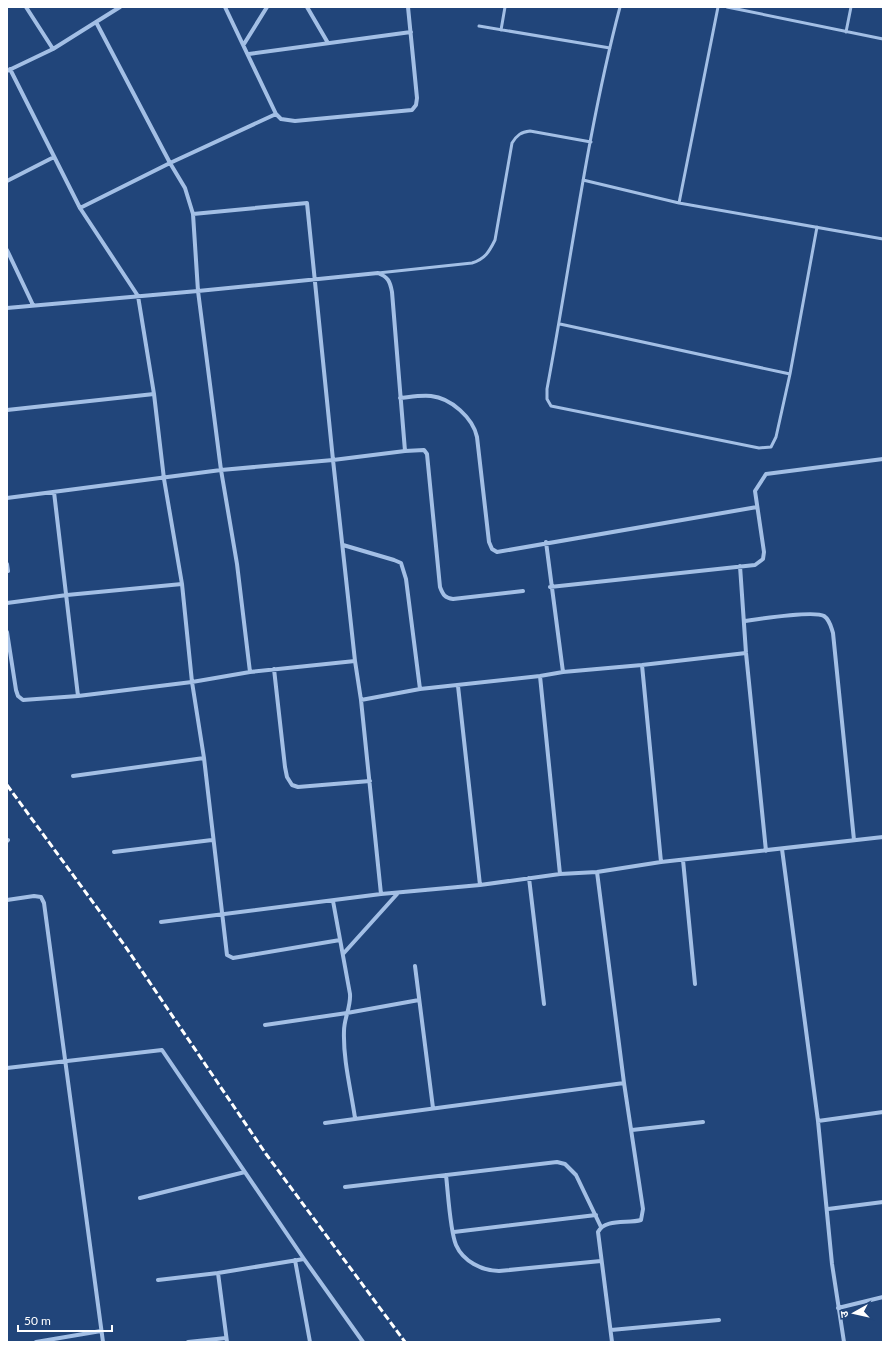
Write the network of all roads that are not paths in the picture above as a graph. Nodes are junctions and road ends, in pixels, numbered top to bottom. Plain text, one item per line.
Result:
1 (26, 7) edge
2 (120, 7) edge
3 (225, 7) edge
4 (267, 7) edge
5 (307, 7) edge
6 (408, 7) edge
7 (505, 7) edge
8 (620, 7) edge
9 (718, 7) edge
10 (727, 7) edge
11 (851, 7) edge
12 (96, 22) junction
13 (479, 26) dead end
14 (501, 30) junction
15 (411, 32) junction
16 (846, 32) junction
17 (883, 39) edge
18 (328, 43) junction
19 (244, 44) junction
20 (53, 48) junction
21 (610, 48) junction
22 (249, 54) junction
23 (8, 70) edge
24 (276, 114) junction
25 (591, 142) junction
26 (54, 157) junction
27 (170, 163) junction
28 (583, 180) junction
29 (7, 181) edge
30 (679, 203) junction
31 (80, 208) junction
32 (193, 214) junction
33 (817, 227) junction
34 (883, 239) edge
35 (7, 250) edge
36 (378, 273) junction
37 (315, 278) junction
38 (198, 292) junction
39 (138, 296) junction
40 (33, 305) junction
41 (7, 308) edge
42 (560, 324) junction
43 (790, 374) junction
44 (154, 394) junction
45 (400, 398) junction
46 (7, 410) edge
47 (404, 452) junction
48 (883, 459) edge
49 (333, 460) junction
50 (221, 470) junction
51 (164, 479) junction
52 (54, 492) junction
53 (7, 498) edge
54 (757, 507) junction
55 (546, 542) junction
56 (342, 545) junction
57 (7, 564) edge
58 (740, 566) junction
59 (8, 571) edge
60 (182, 584) junction
61 (550, 587) junction
62 (522, 591) dead end
63 (67, 595) junction
64 (7, 603) edge
65 (745, 621) junction
66 (7, 632) edge
67 (746, 653) junction
68 (355, 661) junction
69 (642, 665) junction
70 (274, 669) junction
71 (250, 672) junction
72 (563, 672) junction
73 (540, 676) junction
74 (192, 682) junction
75 (458, 686) junction
76 (420, 689) junction
77 (78, 696) junction
78 (361, 700) junction
79 (204, 758) junction
80 (73, 776) dead end
81 (370, 781) junction
82 (883, 837) edge
83 (212, 840) junction
84 (854, 840) junction
85 (782, 849) junction
86 (766, 851) junction
87 (114, 852) dead end
88 (683, 860) junction
89 (661, 862) junction
90 (596, 872) junction
91 (560, 874) junction
92 (529, 878) junction
93 (480, 885) junction
94 (399, 892) junction
95 (381, 894) junction
96 (7, 900) edge
97 (332, 901) junction
98 (221, 914) junction
99 (161, 922) dead end
100 (340, 940) junction
101 (342, 954) junction
102 (415, 966) dead end
103 (695, 984) dead end
104 (419, 1000) junction
105 (544, 1004) dead end
106 (347, 1013) junction
107 (265, 1025) dead end
108 (65, 1060) junction
109 (7, 1068) edge
110 (624, 1083) junction
111 (433, 1108) junction
112 (883, 1112) edge
113 (355, 1118) junction
114 (818, 1121) junction
115 (703, 1122) dead end
116 (325, 1123) dead end
117 (632, 1130) junction
118 (245, 1172) junction
119 (446, 1175) junction
120 (345, 1187) dead end
121 (140, 1198) dead end
122 (883, 1202) edge
123 (828, 1209) junction
124 (596, 1215) junction
125 (601, 1227) junction
126 (454, 1232) junction
127 (304, 1259) junction
128 (296, 1260) junction
129 (601, 1261) junction
130 (218, 1273) junction
131 (158, 1280) dead end
132 (883, 1297) edge
133 (838, 1308) junction
134 (719, 1320) dead end
135 (611, 1330) junction
136 (101, 1331) junction
137 (226, 1340) edge
138 (36, 1342) edge
139 (103, 1342) edge
140 (188, 1342) edge
141 (310, 1342) edge
142 (364, 1342) edge
143 (612, 1342) edge
144 (844, 1342) edge

1 - 20 street
2 - 12 street
3 - 19 street
4 - 19 street
5 - 18 street
6 - 15 street
7 - 14 lane
8 - 21 lane
9 - 30 lane
10 - 16 lane
11 - 16 lane
12 - 20 street
12 - 27 street
13 - 14 lane
14 - 21 lane
15 - 18 street
15 - 24 street
16 - 17 lane
18 - 22 street
19 - 22 street
20 - 23 street
21 - 25 lane
22 - 24 street
23 - 26 street
24 - 27 street
25 - 28 lane
25 - 36 lane
26 - 29 street
26 - 31 street
27 - 31 street
27 - 32 street
28 - 30 lane
28 - 42 lane
30 - 33 lane
31 - 39 street
32 - 37 street
32 - 38 street
33 - 34 lane
33 - 43 lane
35 - 40 street
36 - 37 street
36 - 45 street
37 - 38 street
37 - 49 street
38 - 39 street
38 - 50 street
39 - 40 street
39 - 44 street
40 - 41 street
42 - 43 lane
42 - 43 lane
44 - 46 street
44 - 51 street
45 - 47 street
45 - 55 street
47 - 49 street
47 - 62 street
48 - 54 street
49 - 50 street
49 - 56 street
50 - 51 street
50 - 71 street
51 - 52 street
51 - 60 street
52 - 53 street
52 - 63 street
54 - 55 street
54 - 58 street
55 - 61 street
56 - 68 street
56 - 76 street
57 - 59 street
58 - 61 street
58 - 65 street
60 - 63 street
60 - 74 street
61 - 72 street
63 - 64 street
63 - 77 street
65 - 67 street
65 - 84 street
66 - 77 street
67 - 69 street
67 - 86 street
68 - 70 street
68 - 78 street
69 - 72 street
69 - 89 street
70 - 71 street
70 - 81 street
71 - 74 street
72 - 73 street
73 - 75 street
73 - 91 street
74 - 77 street
74 - 79 street
75 - 76 street
75 - 93 street
76 - 78 street
78 - 81 street
79 - 80 street
79 - 83 street
81 - 95 street
82 - 84 street
83 - 87 street
83 - 98 street
84 - 85 street
85 - 86 street
85 - 114 street
86 - 88 street
88 - 89 street
88 - 103 street
89 - 90 street
90 - 91 street
90 - 110 street
91 - 92 street
92 - 93 street
92 - 105 street
93 - 94 street
94 - 95 street
94 - 101 street
95 - 97 street
96 - 108 street
97 - 98 street
97 - 100 street
98 - 99 street
98 - 100 street
100 - 101 street
101 - 106 street
102 - 104 street
104 - 106 street
104 - 111 street
106 - 107 street
106 - 113 street
108 - 109 street
108 - 118 street
108 - 136 street
110 - 111 street
110 - 117 street
111 - 113 street
112 - 114 street
113 - 116 street
114 - 123 street
115 - 117 street
117 - 125 street
118 - 121 street
118 - 127 street
119 - 120 street
119 - 124 street
119 - 126 street
122 - 123 street
123 - 133 street
124 - 125 street
124 - 126 street
125 - 129 street
126 - 129 street
127 - 128 street
127 - 142 street
128 - 130 street
128 - 141 street
129 - 135 street
130 - 131 street
130 - 137 street
132 - 133 street
133 - 144 street
134 - 135 street
135 - 143 street
136 - 138 street
136 - 139 street
137 - 140 street

